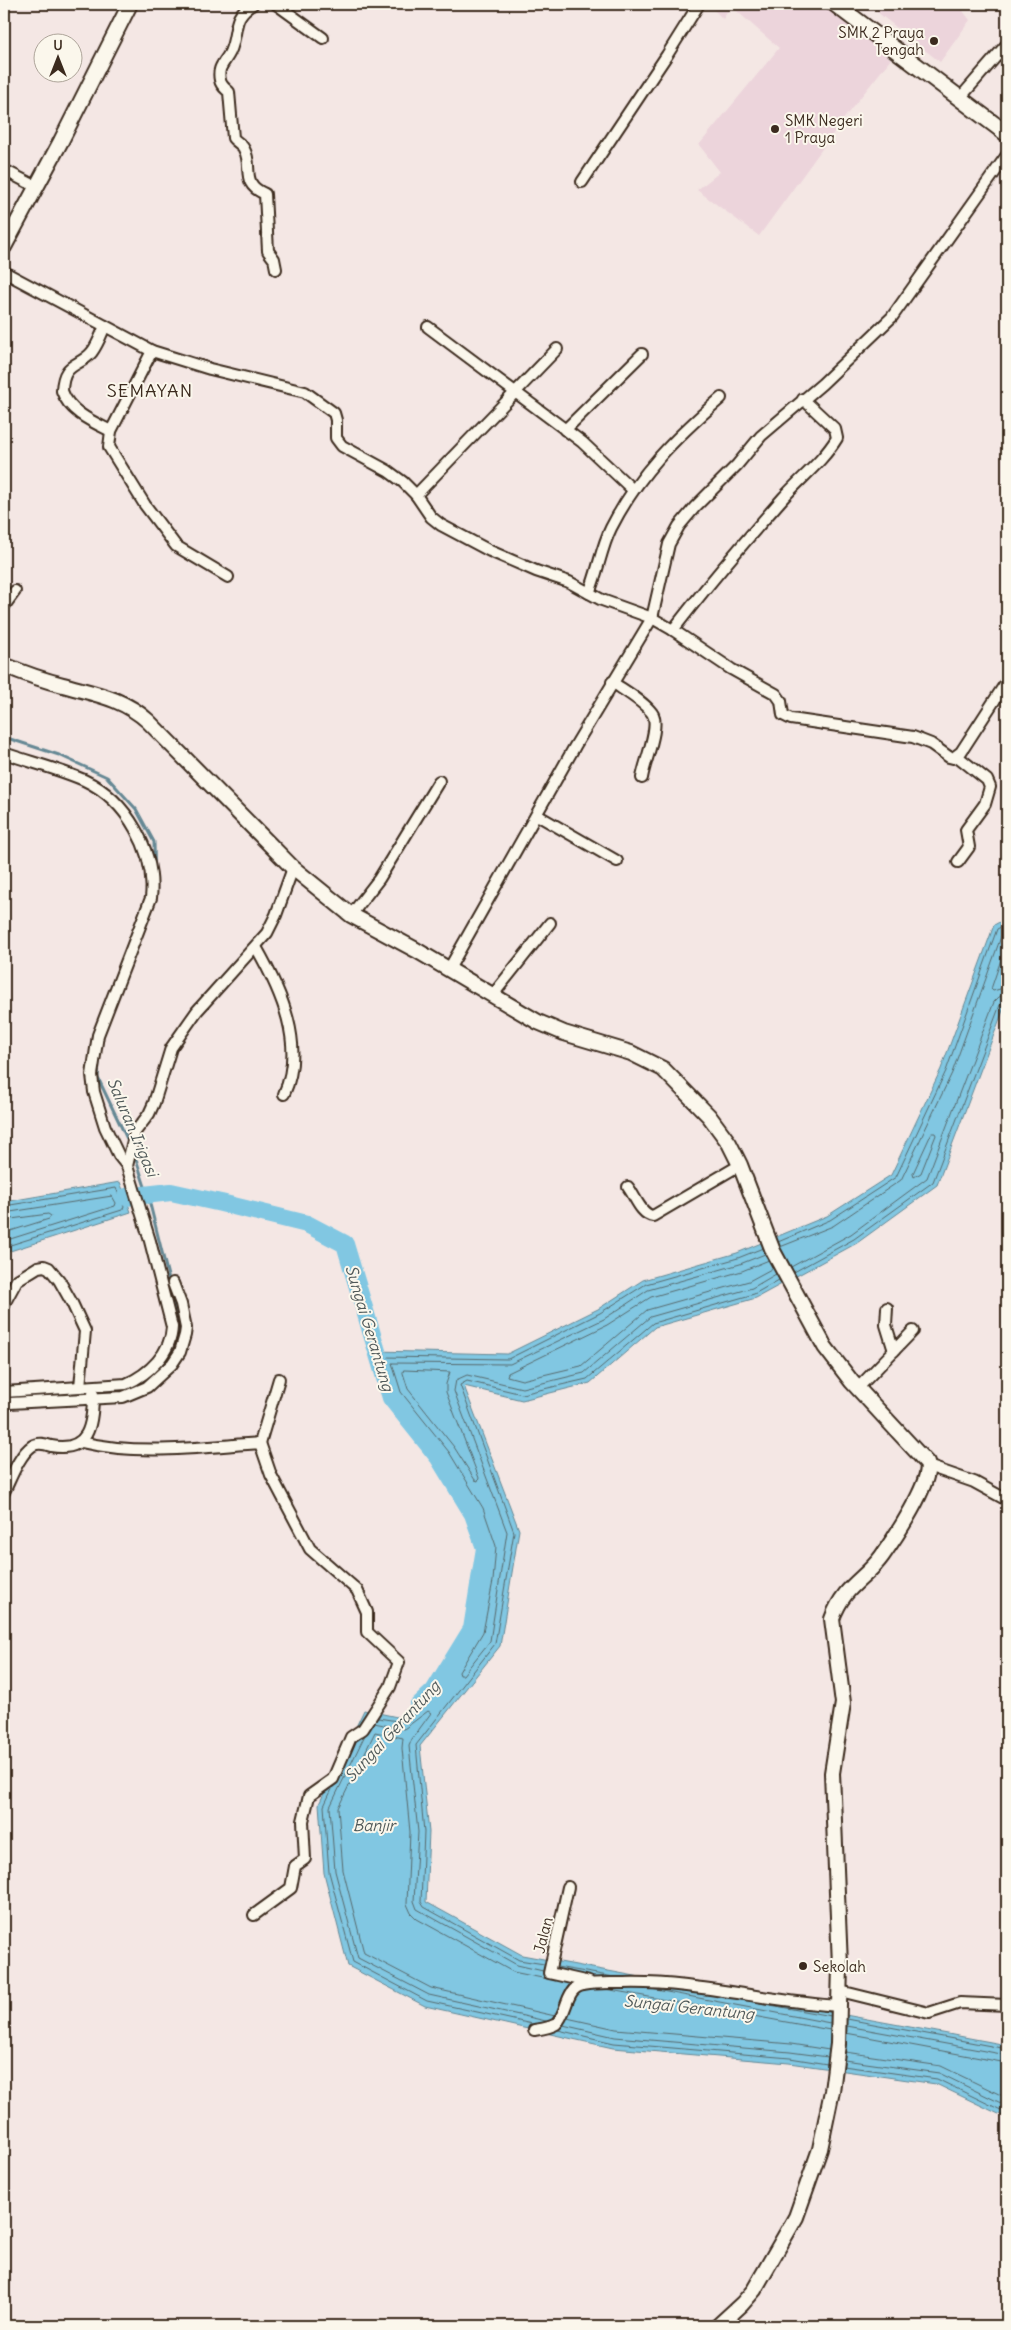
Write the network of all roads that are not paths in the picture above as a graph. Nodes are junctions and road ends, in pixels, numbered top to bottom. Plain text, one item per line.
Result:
1 (130, 4) edge
2 (253, 4) edge
3 (276, 4) edge
4 (700, 4) edge
5 (835, 4) edge
6 (324, 38) dead end
7 (1007, 44) edge
8 (960, 98) junction
9 (1007, 134) edge
10 (1007, 155) edge
11 (4, 170) edge
12 (582, 182) dead end
13 (35, 186) junction
14 (4, 247) edge
15 (276, 269) dead end
16 (4, 272) edge
17 (104, 326) junction
18 (428, 327) dead end
19 (557, 350) dead end
20 (152, 352) junction
21 (642, 354) dead end
22 (516, 394) junction
23 (721, 398) dead end
24 (802, 400) junction
25 (565, 430) junction
26 (111, 431) junction
27 (633, 490) junction
28 (416, 495) junction
29 (228, 577) dead end
30 (15, 591) dead end
31 (589, 593) junction
32 (4, 606) edge
33 (652, 618) junction
34 (673, 630) junction
35 (4, 665) edge
36 (1007, 680) edge
37 (612, 682) junction
38 (4, 753) edge
39 (957, 756) junction
40 (642, 778) dead end
41 (439, 781) dead end
42 (537, 815) junction
43 (617, 861) dead end
44 (958, 862) dead end
45 (293, 868) junction
46 (352, 915) junction
47 (550, 923) dead end
48 (256, 947) junction
49 (449, 969) junction
50 (492, 996) junction
51 (284, 1094) dead end
52 (740, 1165) junction
53 (128, 1168) junction
54 (628, 1187) dead end
55 (173, 1282) dead end
56 (4, 1304) edge
57 (174, 1305) junction
58 (887, 1308) dead end
59 (913, 1331) dead end
60 (894, 1350) junction
61 (279, 1379) dead end
62 (80, 1387) junction
63 (858, 1388) junction
64 (4, 1392) edge
65 (93, 1393) junction
66 (10, 1403) dead end
67 (81, 1442) junction
68 (260, 1443) junction
69 (928, 1466) junction
70 (4, 1492) edge
71 (1007, 1500) edge
72 (568, 1887) dead end
73 (254, 1916) dead end
74 (595, 1983) junction
75 (840, 1991) junction
76 (1007, 2005) edge
77 (840, 2007) junction
78 (534, 2030) dead end
79 (718, 2326) edge

1 - 13 street
2 - 15 street
3 - 6 street
4 - 12 street
5 - 8 main road
7 - 8 street
8 - 9 main road
10 - 24 street
11 - 13 street
13 - 14 street
16 - 17 street
17 - 20 street
17 - 26 street
18 - 22 street
19 - 22 street
20 - 26 street
20 - 28 street
21 - 25 street
22 - 25 street
22 - 28 street
23 - 27 street
24 - 33 street
24 - 34 street
25 - 27 street
26 - 29 street
27 - 31 street
28 - 31 street
30 - 32 street
31 - 33 street
33 - 34 street
33 - 37 street
34 - 39 street
35 - 45 street
36 - 39 street
37 - 40 street
37 - 42 street
38 - 53 street
39 - 44 street
41 - 46 street
42 - 43 street
42 - 49 street
45 - 46 street
45 - 48 street
46 - 49 street
47 - 50 street
48 - 51 street
48 - 53 street
49 - 50 street
50 - 52 street
52 - 54 street
52 - 63 street
53 - 57 street
55 - 57 street
56 - 62 street
57 - 65 street
58 - 60 street
59 - 60 street
60 - 63 street
61 - 68 street
62 - 64 street
62 - 65 street
63 - 69 street
65 - 66 street
65 - 67 street
67 - 68 street
67 - 70 street
68 - 73 street
69 - 71 street
69 - 75 street
72 - 74 street, Jalan
74 - 77 street
74 - 78 street
75 - 76 street
75 - 77 street
77 - 79 street

